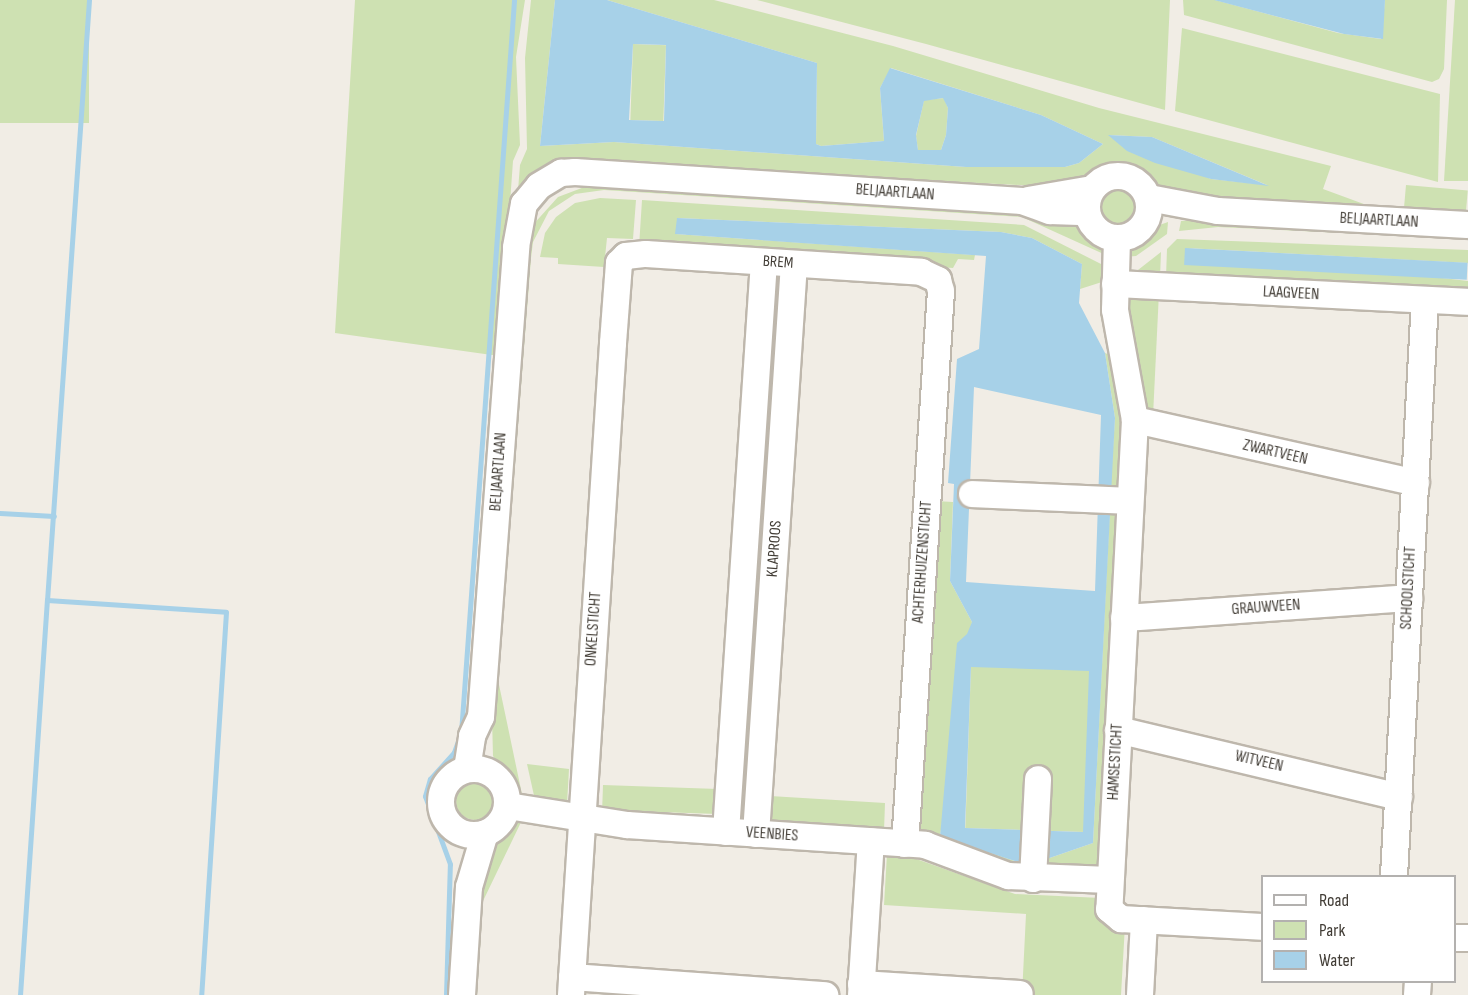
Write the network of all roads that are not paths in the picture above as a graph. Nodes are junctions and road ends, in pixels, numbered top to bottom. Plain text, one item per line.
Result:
1 (1089, 200) junction
2 (1148, 208) junction
3 (1468, 225) edge
4 (1117, 239) junction
5 (764, 262) junction
6 (619, 263) joint
7 (794, 264) junction
8 (938, 280) joint
9 (1115, 284) junction
10 (1425, 300) junction
11 (1468, 303) edge
12 (1136, 420) junction
13 (1416, 483) junction
14 (972, 494) dead end
15 (1124, 501) junction
16 (1409, 598) junction
17 (1124, 618) junction
18 (1118, 730) junction
19 (479, 771) junction
20 (1038, 779) dead end
21 (1399, 797) junction
22 (508, 806) junction
23 (582, 819) junction
24 (458, 831) junction
25 (726, 832) junction
26 (485, 833) junction
27 (756, 834) junction
28 (871, 841) junction
29 (904, 844) junction
30 (1033, 872) junction
31 (1394, 875) edge
32 (1110, 880) junction
33 (469, 887) junction
34 (1144, 921) junction
35 (1261, 927) edge
36 (571, 986) edge
37 (861, 989) edge
38 (1020, 994) edge
39 (462, 995) edge
40 (825, 995) edge
41 (1140, 995) edge

1 - 2 street
1 - 4 street
1 - 19 street, BELJAARTLAAN
2 - 3 street, BELJAARTLAAN
2 - 4 street
4 - 9 street, HAMSESTICHT
5 - 6 street, BREM
5 - 7 street, BREM
5 - 25 street, KLAPROOS
6 - 23 street, ONKELSTICHT
7 - 8 street, BREM
7 - 27 street, KLAPROOS
8 - 29 street, ACHTERHUIZENSTICHT
9 - 10 street, LAAGVEEN
9 - 12 street, HAMSESTICHT
10 - 11 street, LAAGVEEN
10 - 13 street, SCHOOLSTICHT
12 - 13 street, ZWARTVEEN
12 - 15 street, HAMSESTICHT
13 - 16 street, SCHOOLSTICHT
14 - 15 street
15 - 17 street, HAMSESTICHT
16 - 17 street, GRAUWVEEN
16 - 21 street, SCHOOLSTICHT
17 - 18 street, HAMSESTICHT
18 - 21 street, WITVEEN
18 - 32 street, HAMSESTICHT
19 - 22 street
19 - 24 street
20 - 30 street
21 - 31 street, SCHOOLSTICHT
22 - 23 street, VEENBIES
22 - 26 street
23 - 25 street, VEENBIES
23 - 36 street, ONKELSTICHT
24 - 26 street
24 - 33 street
25 - 27 street, VEENBIES
26 - 33 street
27 - 28 street, VEENBIES
28 - 29 street, VEENBIES
28 - 37 street
29 - 30 street, VEENBIES
30 - 32 street, VEENBIES
32 - 34 street, HAMSESTICHT
33 - 39 street
34 - 35 street
34 - 41 street
36 - 40 street
37 - 38 street

